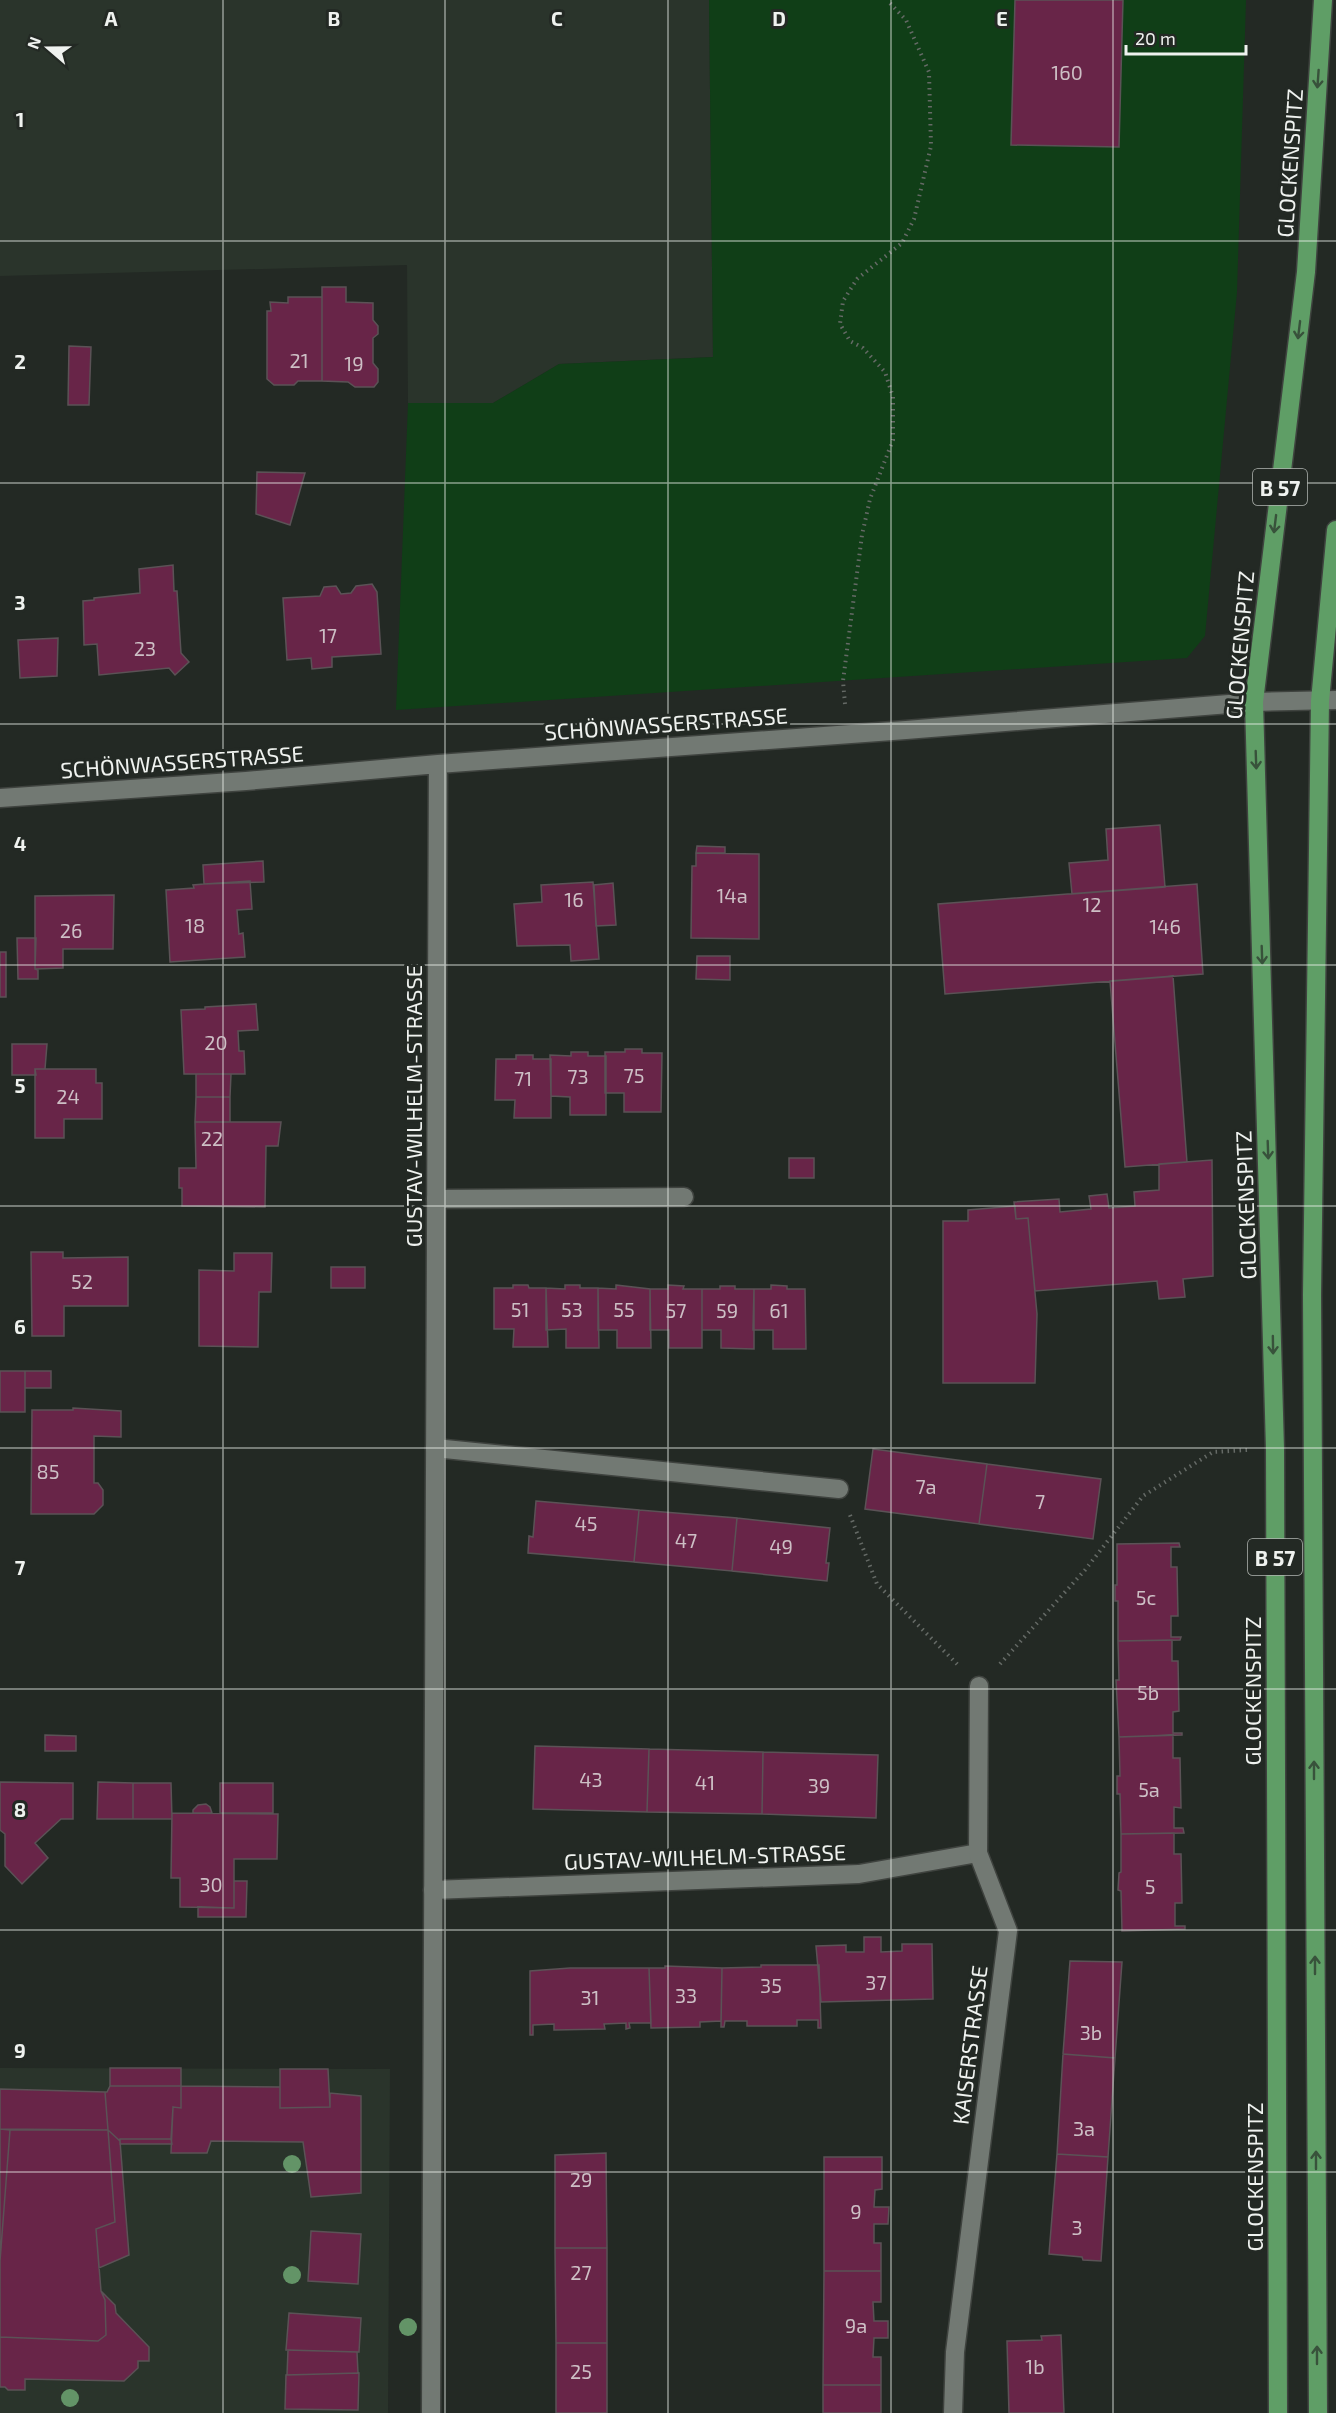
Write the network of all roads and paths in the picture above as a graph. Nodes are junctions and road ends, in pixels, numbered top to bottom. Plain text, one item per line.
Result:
1 (887, 0) edge
2 (1323, 0) edge
3 (1336, 530) edge
4 (1328, 700) edge
5 (1254, 702) junction
6 (848, 734) junction
7 (438, 764) junction
8 (0, 798) edge
9 (684, 1197) dead end
10 (436, 1199) junction
11 (435, 1448) junction
12 (1275, 1449) junction
13 (839, 1489) joint
14 (980, 1686) junction
15 (978, 1853) junction
16 (433, 1890) junction
17 (431, 2413) edge
18 (953, 2413) edge
19 (1278, 2413) edge
20 (1318, 2413) edge

1 - 6 path
2 -> 5 main road, GLOCKENSPITZ / B 57
3 - 4 main road, B 57
4 - 5 street, SCHÖNWASSERSTRASSE
20 -> 4 main road, B 57
5 - 6 street, SCHÖNWASSERSTRASSE
5 -> 12 main road, GLOCKENSPITZ / B 57
6 - 7 street, SCHÖNWASSERSTRASSE
7 - 8 street, SCHÖNWASSERSTRASSE
7 - 10 street, GUSTAV-WILHELM-STRASSE
9 - 10 street
10 - 11 street, GUSTAV-WILHELM-STRASSE
11 - 13 street
11 - 16 street, GUSTAV-WILHELM-STRASSE
12 - 14 path
12 - 19 main road, GLOCKENSPITZ / B 57
13 - 14 path
14 - 15 street, KAISERSTRASSE
15 - 16 street, GUSTAV-WILHELM-STRASSE
15 - 18 street, KAISERSTRASSE
16 - 17 street, GUSTAV-WILHELM-STRASSE

